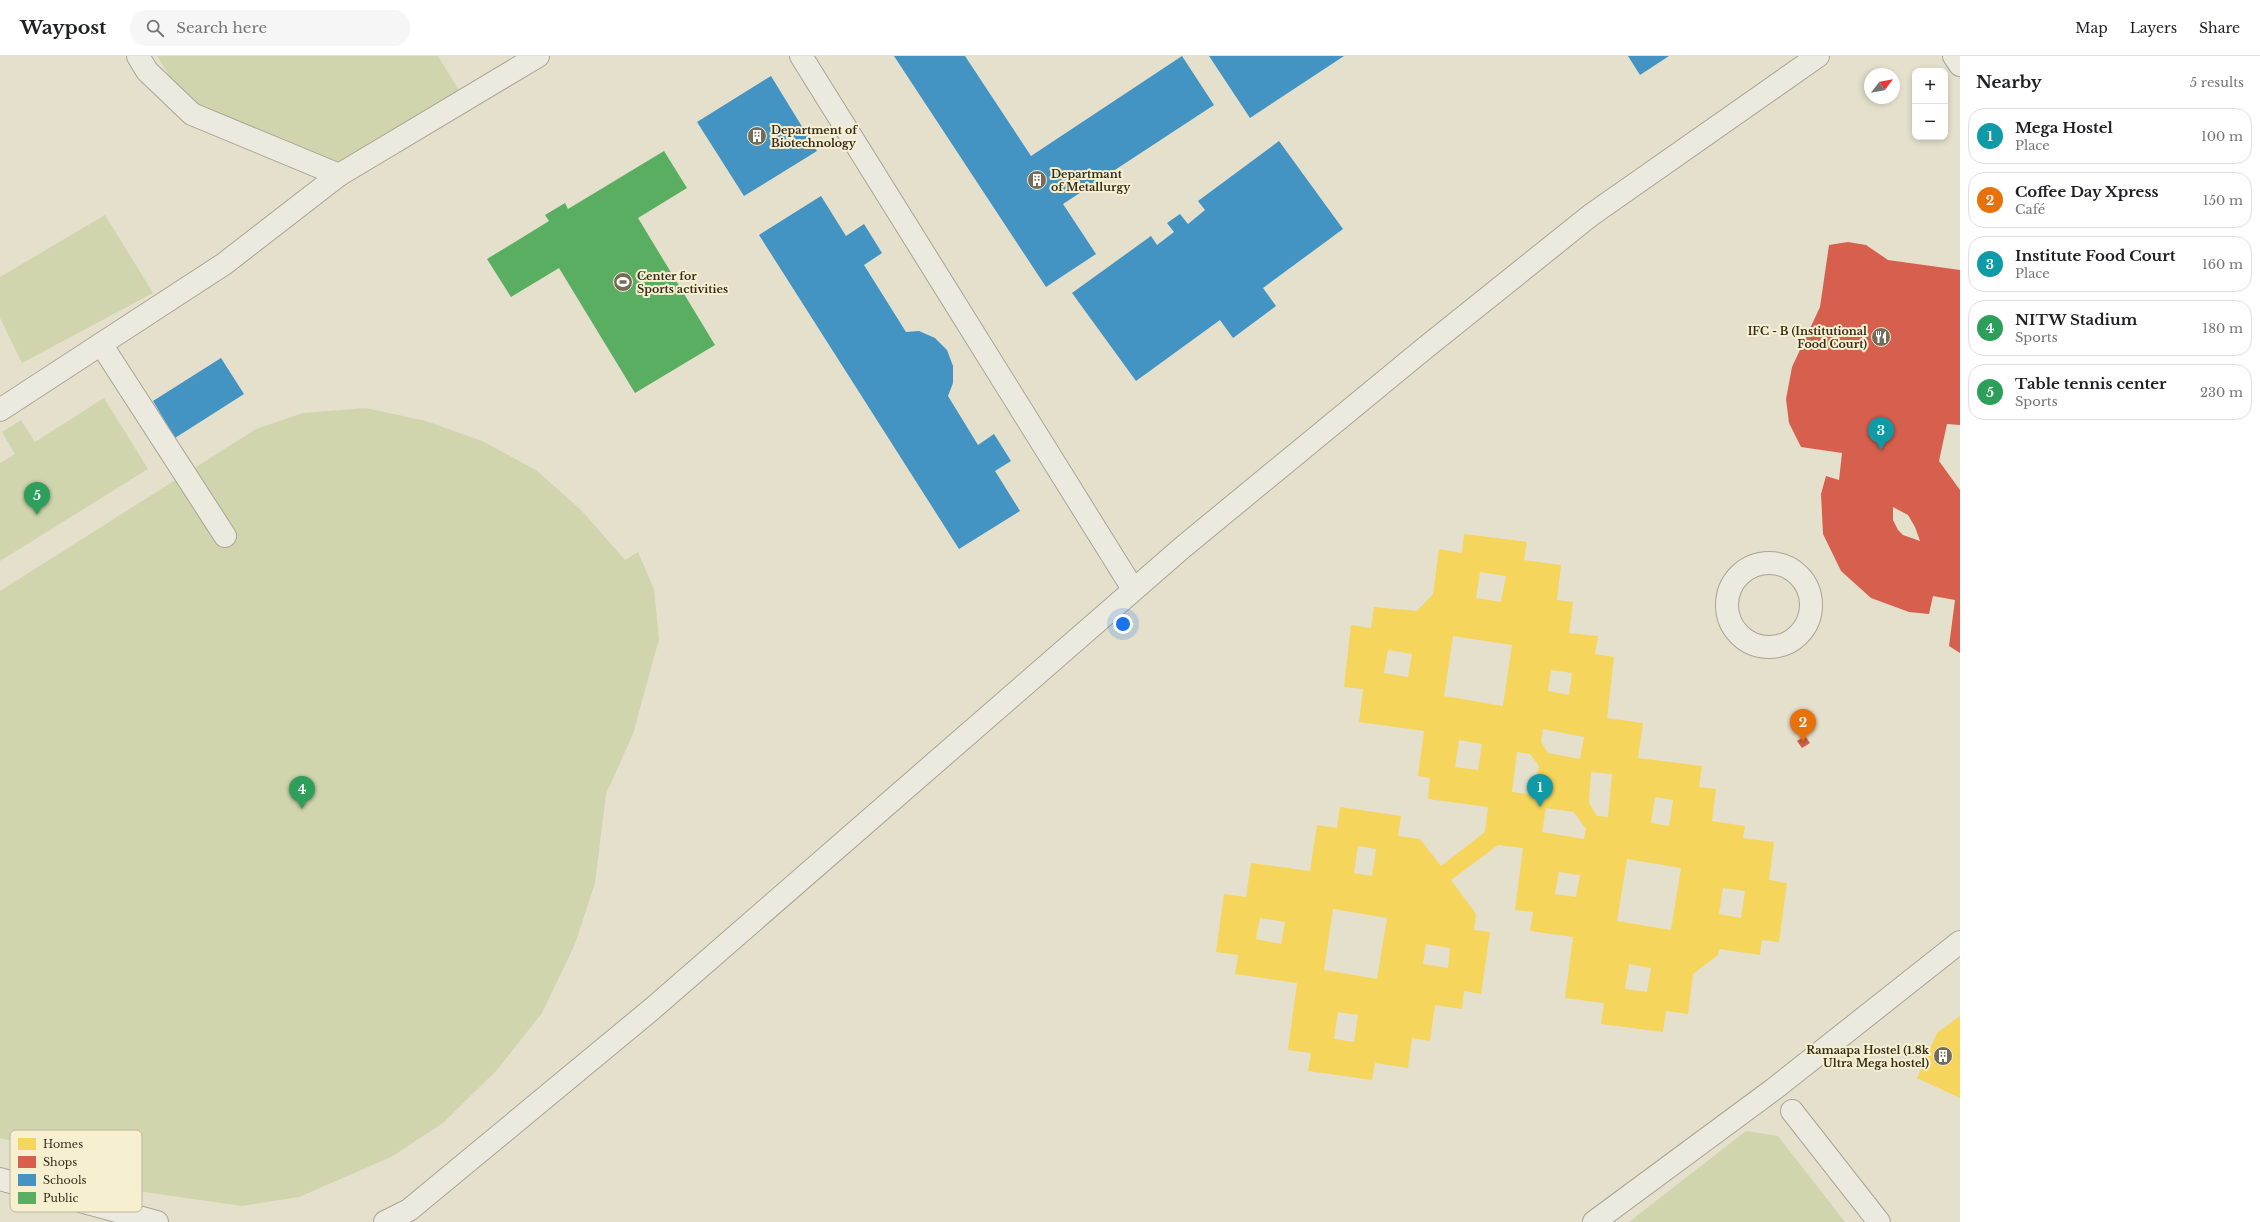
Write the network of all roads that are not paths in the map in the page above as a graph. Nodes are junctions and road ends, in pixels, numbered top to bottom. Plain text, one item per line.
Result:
1 (138, 56) edge
2 (538, 56) edge
3 (801, 56) edge
4 (1818, 56) edge
5 (1954, 56) edge
6 (1960, 65) edge
7 (339, 175) junction
8 (101, 344) junction
9 (0, 410) edge
10 (225, 536) dead end
11 (1133, 589) junction
12 (1960, 942) edge
13 (1792, 1111) dead end
14 (0, 1179) edge
15 (10, 1182) edge
16 (120, 1212) edge
17 (157, 1222) edge
18 (385, 1222) edge
19 (1594, 1222) edge
20 (1879, 1222) edge

1 - 7 street
2 - 7 street
3 - 11 street
4 - 11 street
5 - 6 street
7 - 8 street
8 - 9 street
8 - 10 street
11 - 18 street
12 - 19 street
13 - 20 street
14 - 15 street
16 - 17 street

